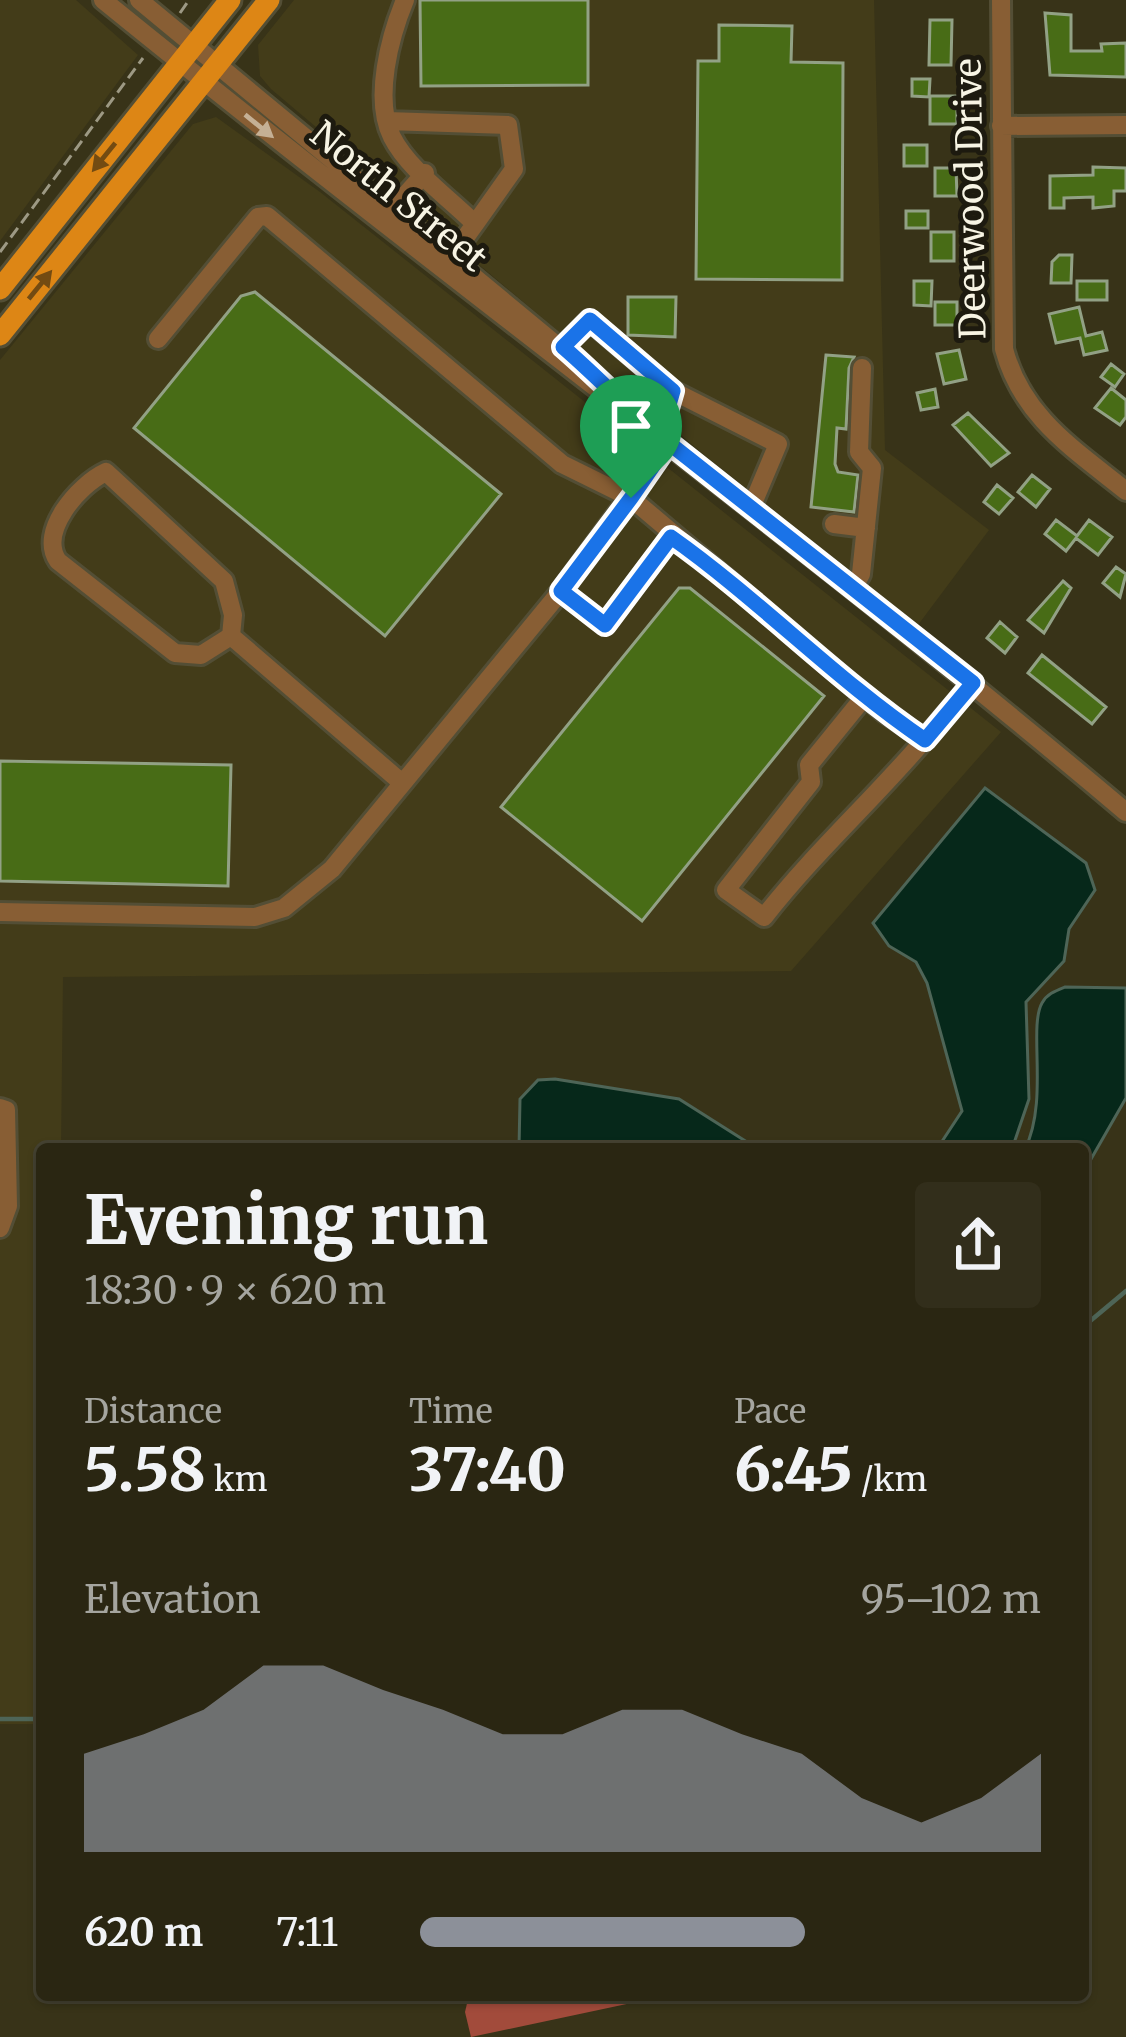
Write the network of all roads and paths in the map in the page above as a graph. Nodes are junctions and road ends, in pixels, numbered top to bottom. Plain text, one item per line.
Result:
1 (103, 0) edge
2 (140, 0) edge
3 (190, 0) edge
4 (230, 0) edge
5 (269, 0) edge
6 (405, 0) edge
7 (1001, 0) edge
8 (171, 26) junction
9 (156, 44) junction
10 (187, 54) junction
11 (211, 73) junction
12 (387, 121) junction
13 (1001, 125) junction
14 (1126, 125) edge
15 (425, 173) junction
16 (394, 208) junction
17 (476, 224) junction
18 (0, 252) edge
19 (452, 256) junction
20 (0, 289) edge
21 (0, 335) edge
22 (158, 339) dead end
23 (563, 347) junction
24 (862, 368) dead end
25 (673, 391) junction
26 (665, 440) junction
27 (1126, 491) edge
28 (631, 498) junction
29 (751, 508) junction
30 (834, 524) dead end
31 (866, 528) junction
32 (671, 537) junction
33 (854, 587) junction
34 (561, 591) junction
35 (230, 636) junction
36 (973, 683) junction
37 (866, 696) junction
38 (925, 740) junction
39 (401, 782) junction
40 (1126, 812) edge
41 (0, 912) edge
42 (0, 1108) edge
43 (3, 1160) edge
44 (0, 1228) edge

1 - 9 street, North Street
2 - 8 street, North Street
3 - 8 path
4 - 10 main road
5 - 11 main road
6 - 12 street
7 - 13 street, Deerwood Drive
8 - 10 street, North Street
9 - 10 street, North Street
9 - 18 path
10 - 11 street, North Street
10 -> 20 main road
11 - 16 street, North Street
21 -> 11 main road
11 -> 26 street, North Street
12 - 15 street
12 - 17 street
13 - 14 street
13 - 27 street, Deerwood Drive
15 - 16 street
15 - 17 street
16 - 19 street, North Street
17 - 19 street
19 - 23 street, North Street
22 - 28 street
23 - 25 street
23 - 26 street, North Street
24 - 31 street
25 - 26 street
25 - 29 street
26 - 28 street
26 - 29 street, North Street
28 - 32 street
28 - 34 street
29 - 33 street, North Street
30 - 31 street
31 - 33 street
32 - 34 street
32 - 37 street
33 - 36 street, North Street
34 - 39 street
35 - 35 street
35 - 39 street
36 - 38 street
36 - 40 street, North Street
37 - 38 street
37 - 38 street
39 - 41 street
42 - 43 street
43 - 44 street

